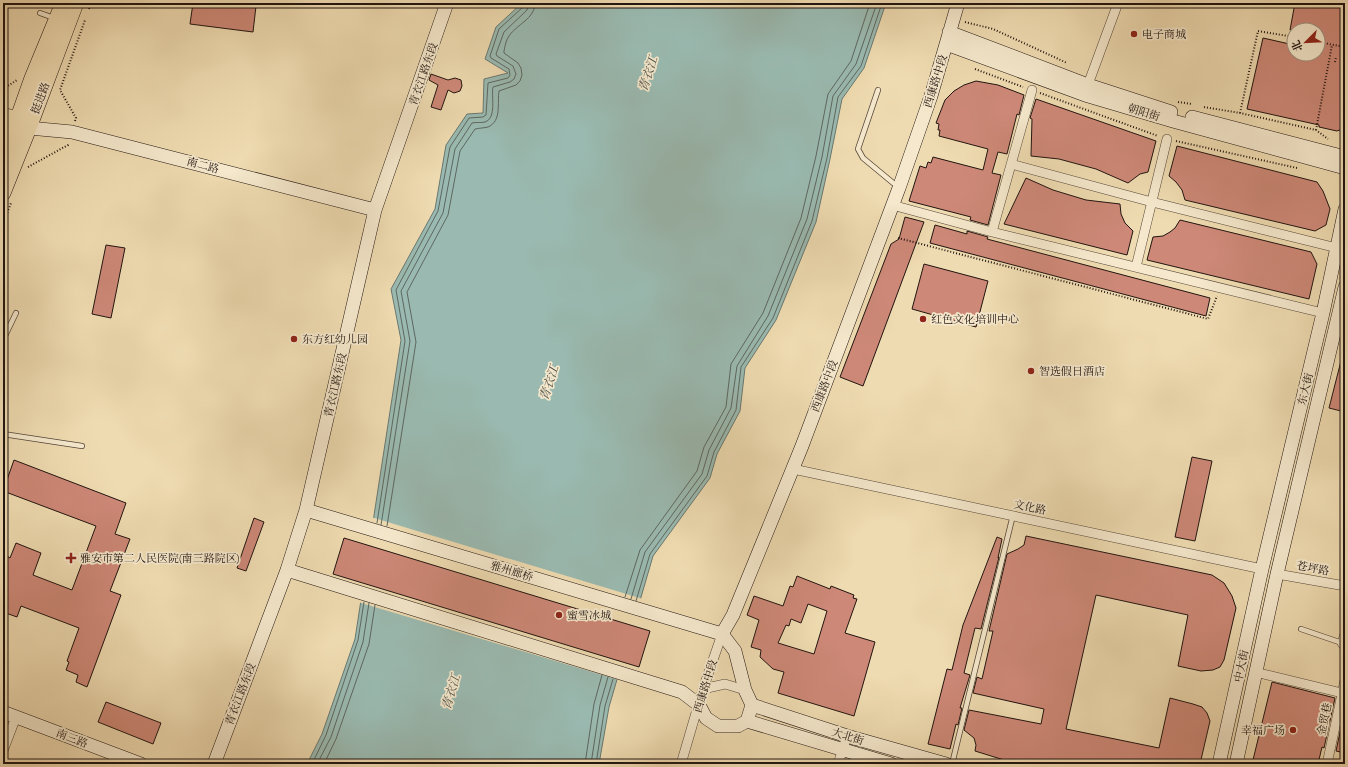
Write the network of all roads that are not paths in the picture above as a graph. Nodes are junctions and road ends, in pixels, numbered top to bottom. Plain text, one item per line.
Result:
1 (63, 3) edge
2 (76, 3) edge
3 (447, 3) edge
4 (958, 3) edge
5 (1118, 3) edge
6 (40, 13) dead end
7 (56, 19) junction
8 (948, 38) junction
9 (878, 90) dead end
10 (1032, 90) dead end
11 (1086, 90) junction
12 (10, 117) edge
13 (29, 128) junction
14 (8, 132) edge
15 (1167, 139) dead end
16 (1345, 157) edge
17 (3, 160) edge
18 (1011, 164) junction
19 (1345, 168) edge
20 (899, 188) junction
21 (3, 193) edge
22 (1152, 202) junction
23 (892, 205) junction
24 (1345, 209) edge
25 (375, 210) junction
26 (992, 232) junction
27 (1337, 248) junction
28 (1136, 267) junction
29 (1345, 287) edge
30 (1343, 310) edge
31 (16, 313) dead end
32 (1323, 313) junction
33 (3, 340) edge
34 (3, 434) edge
35 (82, 446) dead end
36 (793, 468) junction
37 (306, 510) junction
38 (1013, 515) junction
39 (1262, 569) junction
40 (287, 570) junction
41 (1277, 574) junction
42 (1345, 586) edge
43 (1301, 629) dead end
44 (722, 634) junction
45 (1345, 634) edge
46 (1343, 645) edge
47 (1255, 672) junction
48 (1345, 680) edge
49 (703, 689) junction
50 (745, 690) junction
51 (1342, 693) junction
52 (699, 705) junction
53 (752, 705) junction
54 (3, 712) edge
55 (16, 717) junction
56 (747, 721) junction
57 (847, 736) junction
58 (842, 750) junction
59 (3, 751) edge
60 (140, 764) edge
61 (214, 764) edge
62 (681, 764) edge
63 (838, 764) edge
64 (891, 764) edge
65 (946, 764) edge
66 (952, 764) edge
67 (1219, 764) edge
68 (1236, 764) edge
69 (1327, 764) edge

1 - 7 main road, 挺进路
2 - 13 main road, 挺进路
3 - 25 main road, 青衣江路东段
4 - 8 main road, 西康路中段
5 - 11 street
6 - 7 lane
7 - 12 main road, 挺进路
8 - 11 main road, 朝阳街
8 - 20 main road, 西康路中段
9 - 20 lane
10 - 18 street
11 - 16 main road, 朝阳街
11 - 19 main road, 朝阳街
12 - 13 main road
12 - 14 main road, 挺进路
13 - 14 main road
13 - 21 main road, 挺进路
13 - 25 main road, 南二路
14 - 17 main road, 挺进路
15 - 22 street
18 - 22 street
18 - 26 street
20 - 23 main road, 西康路中段
22 - 27 street
22 - 28 street
23 - 26 street
23 - 36 main road, 西康路中段
24 - 27 main road, 东大街
25 - 37 main road, 青衣江路东段
26 - 28 street
27 - 32 main road, 东大街
28 - 32 street
29 - 30 main road, 东大街
30 - 41 main road, 东大街
31 - 33 lane
32 - 39 main road, 东大街
34 - 35 lane
36 - 38 street, 文化路
36 - 44 main road, 西康路中段
37 - 40 main road, 青衣江路东段
37 - 44 main road, 雅州廊桥
38 - 39 street, 文化路
38 - 66 lane
39 - 67 main road, 中大街
40 - 52 main road
40 - 61 main road, 青衣江路东段
41 - 42 street, 苍坪路
41 - 47 main road, 中大街
43 - 46 lane
44 - 49 street, 西康路中段
44 - 50 main road
45 - 46 street
47 - 51 street
47 - 68 main road, 中大街
48 - 51 street, 金贸巷
49 - 50 street
49 - 52 street, 西康路中段
50 - 53 main road
51 - 69 street, 金贸巷
52 - 56 main road
52 - 62 street, 西康路中段
53 - 56 main road
53 - 57 main road, 大北街
54 - 55 main road, 南三路
55 - 59 street
55 - 60 main road, 南三路
56 - 58 main road, 大北街
57 - 58 street
57 - 65 main road, 大北街
58 - 63 street
58 - 64 main road, 大北街

